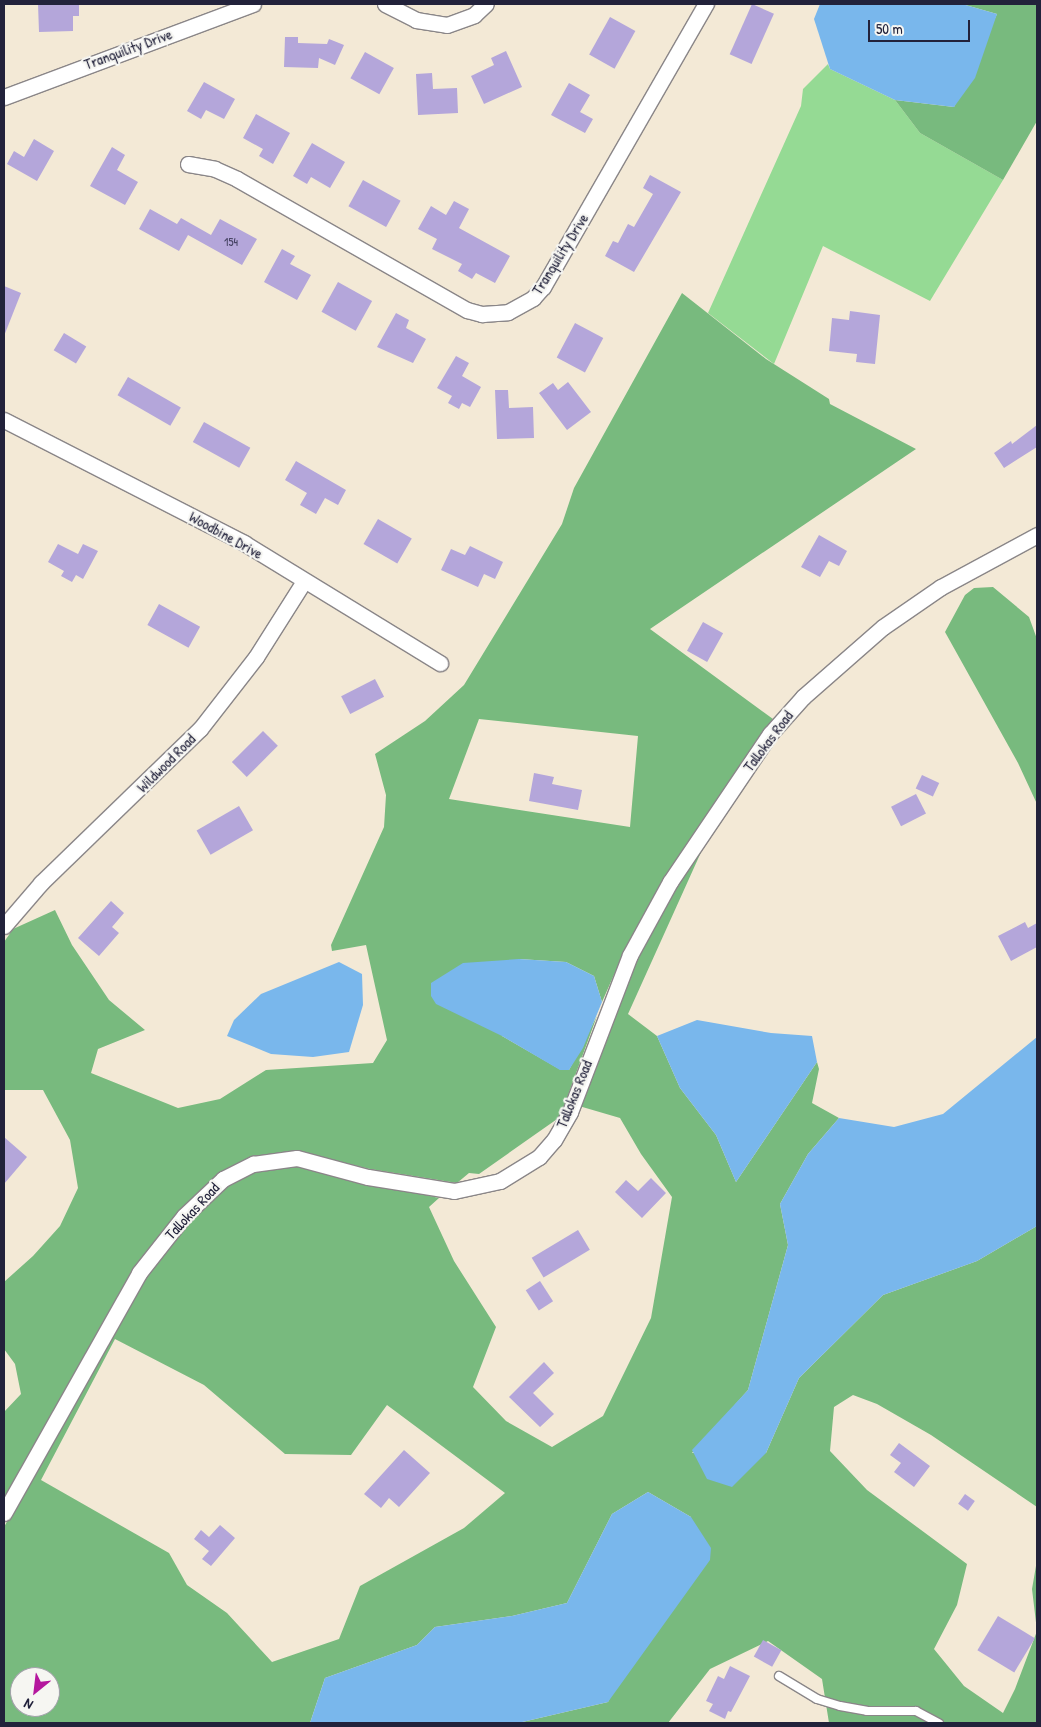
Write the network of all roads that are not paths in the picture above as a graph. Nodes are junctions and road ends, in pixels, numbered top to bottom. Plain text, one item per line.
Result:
1 (253, 4) edge
2 (385, 4) edge
3 (486, 4) edge
4 (706, 4) edge
5 (4, 97) edge
6 (188, 164) dead end
7 (4, 420) edge
8 (1037, 535) edge
9 (304, 580) junction
10 (440, 664) dead end
11 (4, 926) edge
12 (4, 1513) edge
13 (779, 1676) dead end
14 (939, 1723) edge

1 - 5 street, Tranquility Drive
2 - 3 street
4 - 6 street, Tranquility Drive
7 - 9 street, Woodbine Drive
8 - 12 street, Tallokas Road
9 - 10 street, Woodbine Drive
9 - 11 street, Wildwood Road
13 - 14 lane

